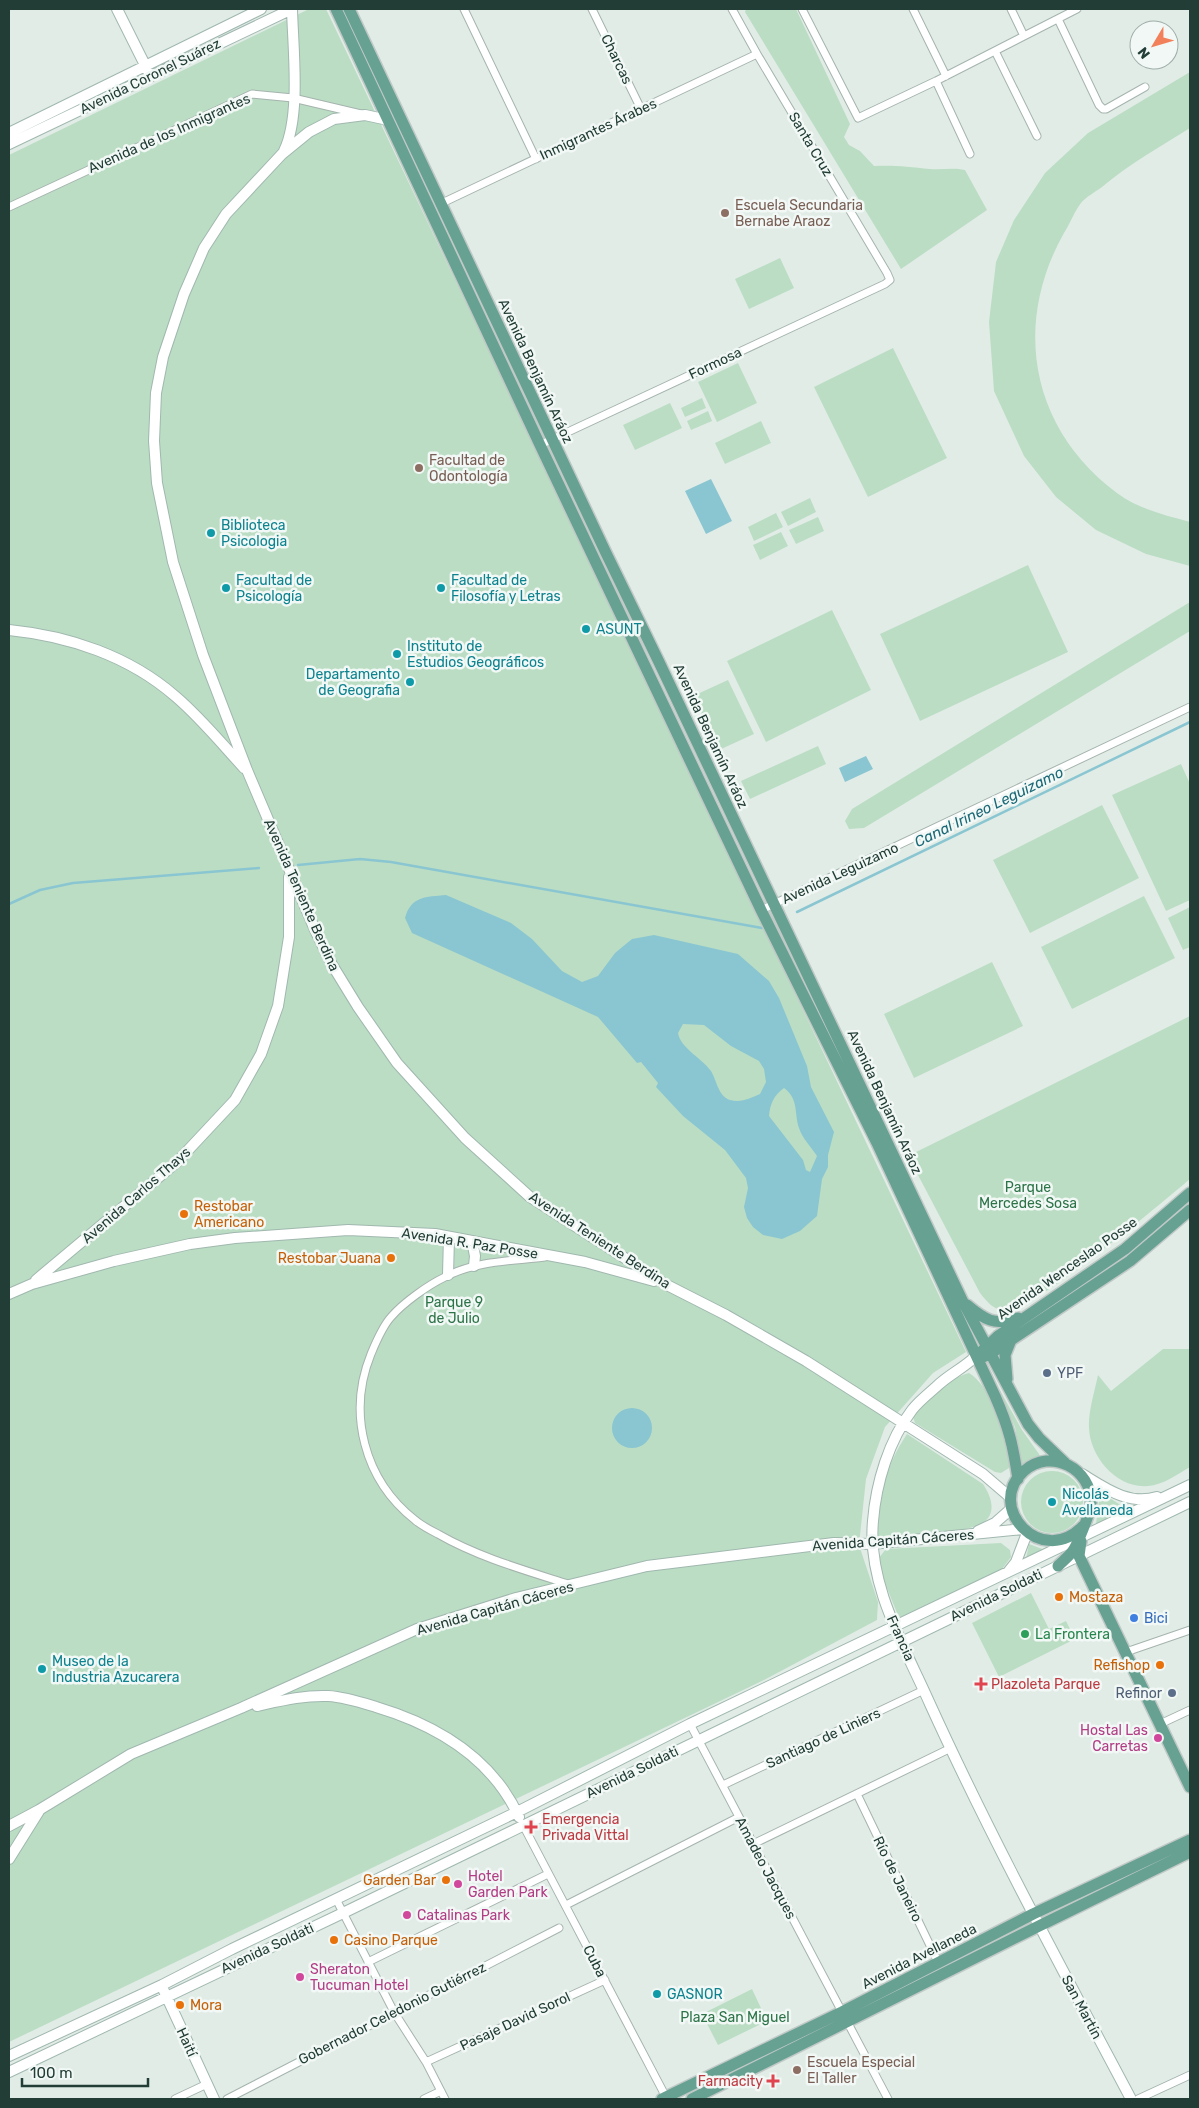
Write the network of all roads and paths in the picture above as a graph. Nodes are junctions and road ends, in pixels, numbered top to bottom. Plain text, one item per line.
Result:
1 (117, 9) edge
2 (261, 9) edge
3 (292, 9) edge
4 (336, 9) edge
5 (349, 9) edge
6 (464, 9) edge
7 (592, 9) edge
8 (732, 9) edge
9 (802, 9) edge
10 (913, 9) edge
11 (1011, 9) edge
12 (1077, 9) edge
13 (1058, 19) junction
14 (1024, 36) junction
15 (994, 51) junction
16 (757, 54) junction
17 (148, 71) junction
18 (946, 76) junction
19 (936, 81) junction
20 (1145, 87) dead end
21 (293, 98) junction
22 (641, 109) junction
23 (365, 115) junction
24 (388, 120) junction
25 (9, 133) edge
26 (1036, 136) dead end
27 (9, 144) edge
28 (282, 154) junction
29 (970, 154) dead end
30 (536, 159) junction
31 (440, 204) junction
32 (9, 207) edge
33 (890, 280) joint
34 (552, 439) junction
35 (540, 445) junction
36 (9, 630) edge
37 (1190, 707) edge
38 (247, 770) junction
39 (288, 871) junction
40 (774, 904) junction
41 (761, 910) junction
42 (1190, 1193) edge
43 (1190, 1210) edge
44 (450, 1237) junction
45 (472, 1241) junction
46 (554, 1256) junction
47 (474, 1266) junction
48 (448, 1275) junction
49 (32, 1284) junction
50 (665, 1284) junction
51 (9, 1294) edge
52 (963, 1302) junction
53 (1029, 1314) junction
54 (1011, 1340) junction
55 (988, 1350) junction
56 (976, 1356) junction
57 (962, 1369) joint
58 (1009, 1391) junction
59 (903, 1423) junction
60 (1065, 1463) junction
61 (1082, 1474) junction
62 (988, 1478) junction
63 (1016, 1481) junction
64 (1190, 1485) edge
65 (1179, 1491) junction
66 (1190, 1502) edge
67 (1011, 1503) junction
68 (1025, 1531) junction
69 (968, 1535) junction
70 (1046, 1541) junction
71 (872, 1544) junction
72 (1078, 1544) junction
73 (1058, 1566) joint
74 (1008, 1572) junction
75 (571, 1585) junction
76 (896, 1626) junction
77 (1190, 1630) edge
78 (902, 1641) junction
79 (1126, 1652) junction
80 (924, 1690) junction
81 (241, 1708) junction
82 (1190, 1710) edge
83 (690, 1724) junction
84 (1160, 1724) junction
85 (698, 1739) junction
86 (951, 1748) junction
87 (723, 1785) junction
88 (1190, 1787) edge
89 (857, 1794) junction
90 (39, 1810) junction
91 (517, 1812) junction
92 (739, 1817) junction
93 (523, 1825) junction
94 (9, 1826) edge
95 (1190, 1840) edge
96 (754, 1844) junction
97 (1190, 1852) edge
98 (9, 1858) edge
99 (548, 1874) junction
100 (336, 1899) junction
101 (566, 1905) junction
102 (343, 1913) junction
103 (1033, 1914) junction
104 (1039, 1926) junction
105 (559, 1928) dead end
106 (368, 1962) junction
107 (939, 1964) junction
108 (605, 1980) junction
109 (162, 1985) junction
110 (165, 1996) junction
111 (394, 2012) junction
112 (845, 2017) junction
113 (9, 2056) edge
114 (426, 2062) junction
115 (9, 2072) edge
116 (1190, 2076) edge
117 (207, 2084) junction
118 (441, 2091) junction
119 (175, 2099) edge
120 (214, 2099) edge
121 (227, 2099) edge
122 (424, 2099) edge
123 (445, 2099) edge
124 (665, 2099) edge
125 (692, 2099) edge
126 (888, 2099) edge
127 (1131, 2099) edge
128 (1138, 2099) edge

1 - 17 street
2 - 17 street, Avenida Coronel Suárez
3 - 17 street, Avenida Coronel Suárez
3 - 21 street
4 - 24 main road, Avenida Benjamín Aráoz
5 - 31 main road, Avenida Benjamín Aráoz
6 - 30 street
7 - 22 street, Charcas
8 - 16 street, Santa Cruz
9 - 19 street
10 - 18 street
11 - 14 street
12 - 13 street
13 - 14 street
13 - 20 street
14 - 15 street
15 - 18 street
15 - 26 street
16 - 22 street, Inmigrantes Árabes
16 - 33 street, Santa Cruz
17 - 25 street, Avenida Coronel Suárez
17 - 27 street, Avenida Coronel Suárez
18 - 19 street
19 - 29 street
21 - 23 street, Avenida de los Inmigrantes
21 - 28 street
21 - 32 street, Avenida de los Inmigrantes
22 - 30 street, Inmigrantes Árabes
23 - 24 street, Avenida Teniente Berdina
23 - 28 street, Avenida Teniente Berdina
24 - 35 main road, Avenida Benjamín Aráoz
28 - 38 street, Avenida Teniente Berdina
30 - 31 street, Inmigrantes Árabes
31 - 34 main road, Avenida Benjamín Aráoz
33 - 34 street, Formosa
34 - 35 street, Formosa
34 - 40 main road, Avenida Benjamín Aráoz
35 - 41 main road, Avenida Benjamín Aráoz
36 - 38 street
37 - 40 street, Avenida Leguizamo
38 - 39 street, Avenida Teniente Berdina
39 - 49 street, Avenida Carlos Thays
39 - 50 street, Avenida Teniente Berdina
40 - 41 street, Avenida Leguizamo
40 - 52 main road, Avenida Benjamín Aráoz
41 - 56 main road, Avenida Benjamín Aráoz
42 - 53 main road, Avenida Wenceslao Posse
43 - 54 main road
44 - 45 street, Avenida R. Paz Posse
44 - 48 street
44 - 49 street, Avenida R. Paz Posse
45 - 46 street, Avenida R. Paz Posse
45 - 47 street
46 - 47 street
46 - 50 street, Avenida R. Paz Posse
47 - 48 street
48 - 75 street
49 - 51 street, Avenida R. Paz Posse
50 - 59 street, Avenida Teniente Berdina
52 - 53 main road
52 - 55 main road, Avenida Benjamín Aráoz
53 - 55 main road, Avenida Wenceslao Posse
54 - 55 main road
54 - 58 main road
55 - 56 main road, Avenida Wenceslao Posse
55 - 58 main road, Avenida Benjamín Aráoz
56 - 57 street, Avenida Wenceslao Posse
56 - 63 main road, Avenida Benjamín Aráoz
57 - 59 street, Francia
58 - 60 main road, Avenida Benjamín Aráoz
59 - 62 street, Avenida Teniente Berdina
59 - 71 street, Francia
60 - 61 main road
60 - 63 main road
61 - 65 street
61 - 72 main road
62 - 63 street
62 - 67 street, Avenida Teniente Berdina
63 - 67 main road
64 - 65 street
65 - 72 street
66 - 72 street
67 - 68 main road
67 - 69 street
68 - 69 street, Avenida Capitán Cáceres
68 - 70 main road
68 - 74 street
69 - 71 street, Avenida Capitán Cáceres
70 - 72 street
70 - 72 main road
71 - 75 street, Avenida Capitán Cáceres
71 - 76 street, Francia
72 - 73 main road
72 - 74 street, Avenida Soldati
72 - 79 main road
73 - 78 street, Avenida Soldati
74 - 76 street, Avenida Soldati
75 - 81 street, Avenida Capitán Cáceres
76 - 78 street, Francia
76 - 83 street, Avenida Soldati
77 - 79 street
78 - 80 street, Francia
78 - 85 street, Avenida Soldati
79 - 84 main road
80 - 86 street, Francia
80 - 87 street, Santiago de Liniers
81 - 90 street, Avenida Capitán Cáceres
81 - 91 street
82 - 84 street
83 - 85 street, Amadeo Jacques
83 - 91 street, Avenida Soldati
84 - 88 main road
85 - 87 street, Amadeo Jacques
85 - 93 street, Avenida Soldati
86 - 89 street
86 - 103 street, Francia
87 - 92 street, Amadeo Jacques
89 - 96 street
89 - 107 street, Río de Janeiro
90 - 94 street, Avenida Capitán Cáceres
90 - 98 street
91 - 93 street
91 - 100 street, Avenida Soldati
92 - 96 street, Amadeo Jacques
92 - 101 street
93 - 99 street, Cuba
93 - 102 street, Avenida Soldati
95 - 103 main road, Avenida Avellaneda
96 - 112 street, Amadeo Jacques
97 - 104 main road, Avenida Avellaneda
99 - 101 street, Cuba
99 - 106 street
100 - 102 street
100 - 109 street, Avenida Soldati
101 - 108 street, Cuba
102 - 106 street
102 - 110 street, Avenida Soldati
103 - 104 street, San Martín
103 - 107 main road, Avenida Avellaneda
104 - 112 main road, Avenida Avellaneda
104 - 127 street, San Martín
105 - 111 street, Gobernador Celedonio Gutiérrez
106 - 111 street
107 - 112 main road, Avenida Avellaneda
108 - 114 street, Pasaje David Sorol
108 - 124 street, Cuba
109 - 110 street, Haití
109 - 113 street, Avenida Soldati
110 - 115 street, Avenida Soldati
110 - 117 street, Haití
111 - 114 street
111 - 121 street, Gobernador Celedonio Gutiérrez
112 - 124 main road, Avenida Avellaneda
112 - 125 main road, Avenida Avellaneda
112 - 126 street, Amadeo Jacques
114 - 118 street
116 - 128 street
117 - 119 street
117 - 120 street, Haití
118 - 122 street
118 - 123 street

